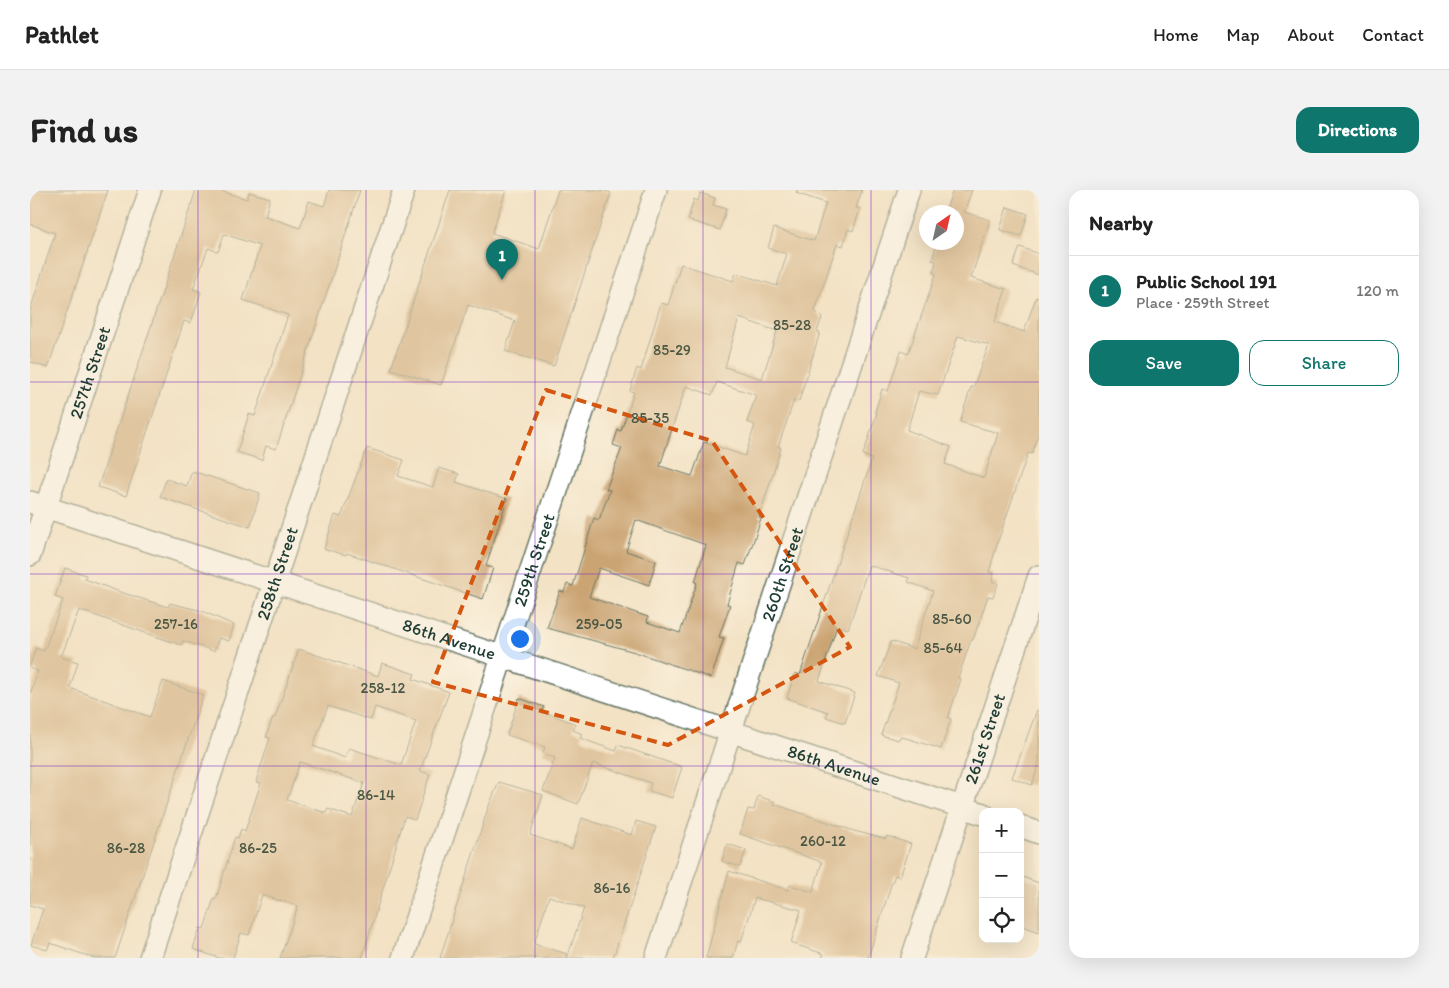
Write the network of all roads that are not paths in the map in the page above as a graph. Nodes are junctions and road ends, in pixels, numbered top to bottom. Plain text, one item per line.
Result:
1 (150, 190) edge
2 (404, 190) edge
3 (656, 190) edge
4 (909, 190) edge
5 (38, 505) edge
6 (30, 556) edge
7 (1039, 576) edge
8 (275, 584) junction
9 (502, 658) junction
10 (730, 733) junction
11 (962, 807) junction
12 (979, 813) edge
13 (1024, 827) edge
14 (1039, 833) edge
15 (150, 958) edge
16 (403, 958) edge
17 (656, 958) edge
18 (912, 958) edge

1 - 5 street, 257th Street
2 - 8 street, 258th Street
3 - 9 street, 259th Street
4 - 10 street, 260th Street
5 - 6 street, 257th Street
5 - 8 street, 86th Avenue
7 - 11 street, 261st Street
8 - 9 street, 86th Avenue
8 - 15 street, 258th Street
9 - 10 street, 86th Avenue
9 - 16 street, 259th Street
10 - 11 street, 86th Avenue
10 - 17 street, 260th Street
11 - 12 street, 86th Avenue
11 - 18 street, 261st Street
13 - 14 street

